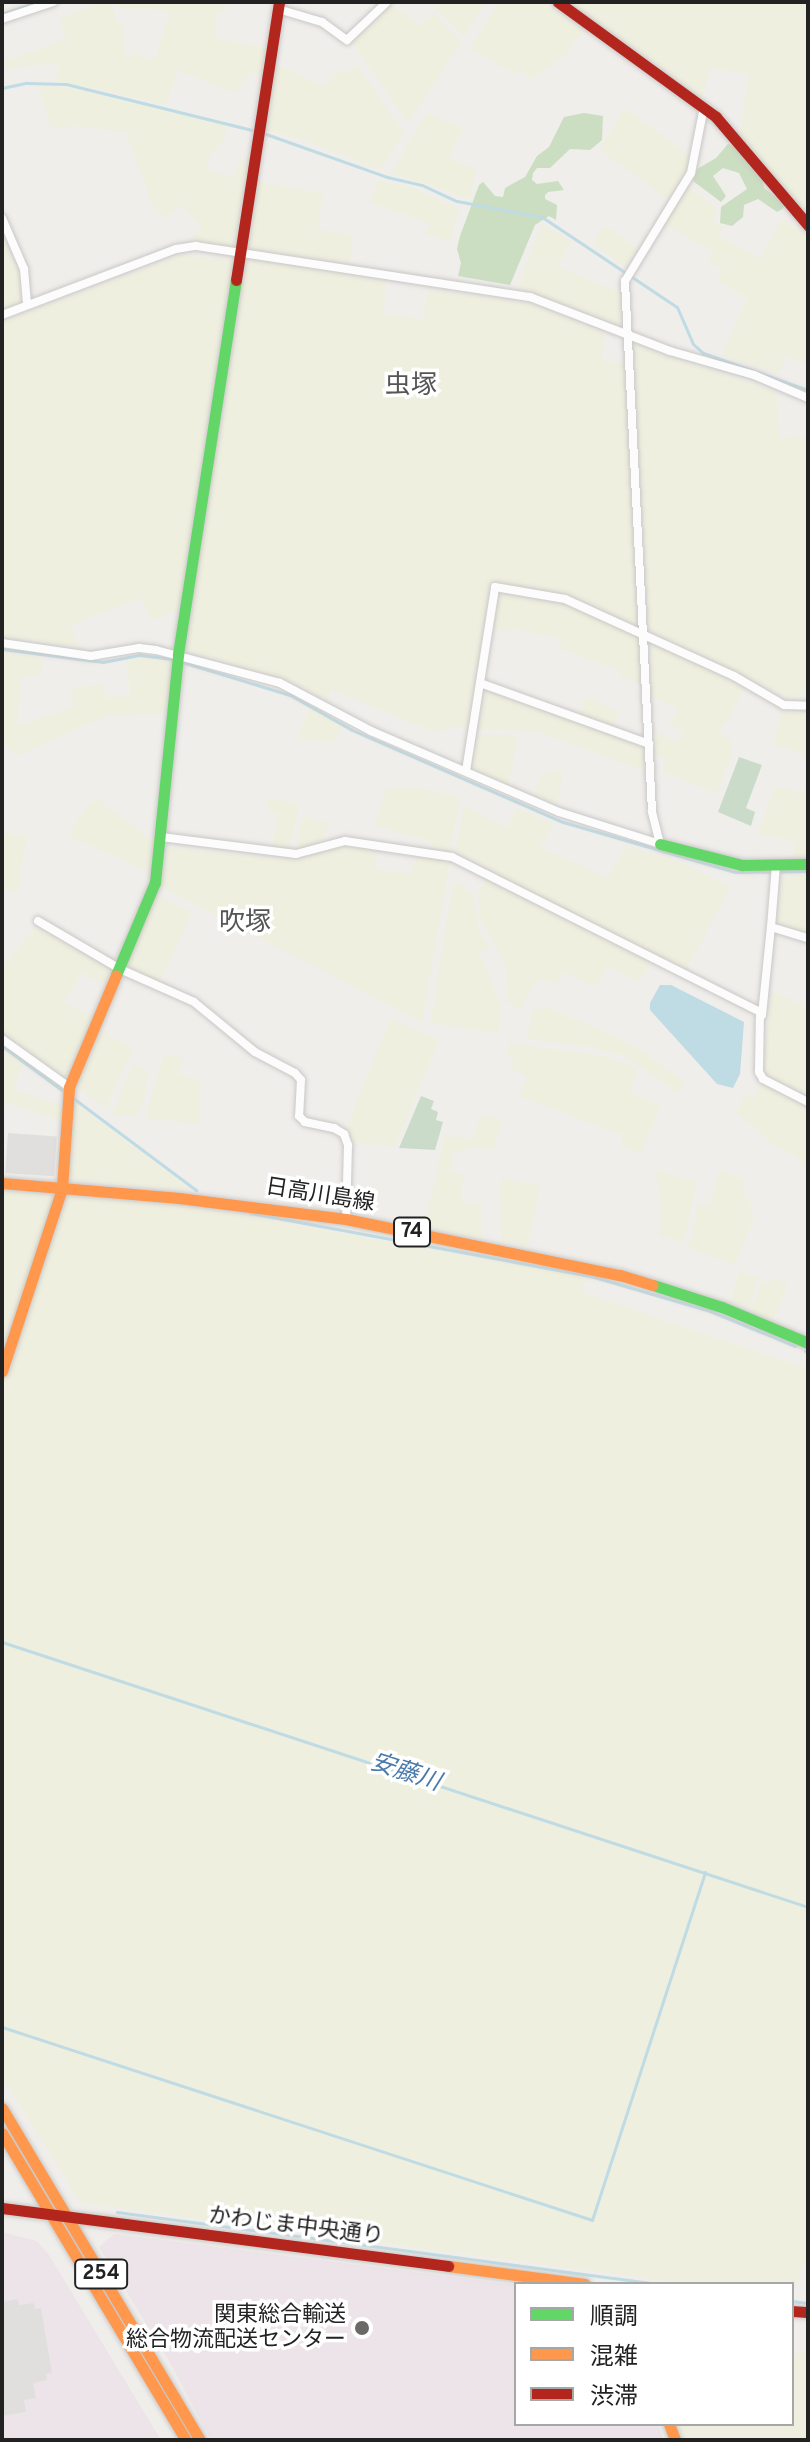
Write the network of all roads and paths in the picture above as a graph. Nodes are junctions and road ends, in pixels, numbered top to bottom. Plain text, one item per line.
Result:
1 (387, 2) edge
2 (558, 2) edge
3 (50, 3) edge
4 (279, 5) edge
5 (2, 19) edge
6 (704, 107) junction
7 (2, 218) edge
8 (808, 225) edge
9 (241, 253) junction
10 (27, 305) junction
11 (2, 315) edge
12 (627, 335) junction
13 (808, 398) edge
14 (645, 634) junction
15 (2, 643) edge
16 (178, 654) junction
17 (480, 683) junction
18 (807, 704) edge
19 (649, 744) junction
20 (466, 771) junction
21 (161, 837) junction
22 (660, 844) junction
23 (808, 864) edge
24 (776, 865) junction
25 (38, 921) dead end
26 (771, 927) junction
27 (808, 938) edge
28 (120, 969) junction
29 (762, 1015) junction
30 (2, 1039) edge
31 (69, 1087) junction
32 (808, 1102) edge
33 (2, 1183) edge
34 (62, 1188) junction
35 (346, 1219) junction
36 (808, 1343) edge
37 (2, 1371) edge
38 (2, 2108) edge
39 (2, 2133) edge
40 (2, 2208) edge
41 (50, 2214) junction
42 (66, 2216) junction
43 (570, 2282) edge
44 (186, 2440) edge
45 (200, 2440) edge

1 - 4 street
2 - 6 main road
3 - 5 street
4 - 9 main road
6 - 8 main road
6 - 12 street
7 - 10 street
9 - 10 street
9 - 12 street
9 - 16 main road
10 - 11 street
12 - 13 street
12 - 14 street
14 - 17 street
14 - 18 street
14 - 19 street
15 - 16 street
16 - 20 street
16 - 21 main road
17 - 19 street
17 - 20 street
19 - 22 street
20 - 22 street
21 - 28 main road
21 - 29 street
22 - 24 main road
23 - 24 main road
24 - 26 street
25 - 28 street
26 - 27 street
26 - 29 street
28 - 31 main road
28 - 35 street
29 - 32 street
30 - 31 street
31 - 34 main road
33 - 34 main road, 日高川島線 / 74
34 - 35 main road, 日高川島線 / 74
34 - 37 main road
35 - 36 main road, 日高川島線 / 74
38 - 42 main road, 254
39 - 41 main road, 254
40 - 41 main road, かわじま中央通り
41 - 42 main road, かわじま中央通り
41 - 44 main road, 254
42 - 43 main road, かわじま中央通り
42 - 45 main road, 254

